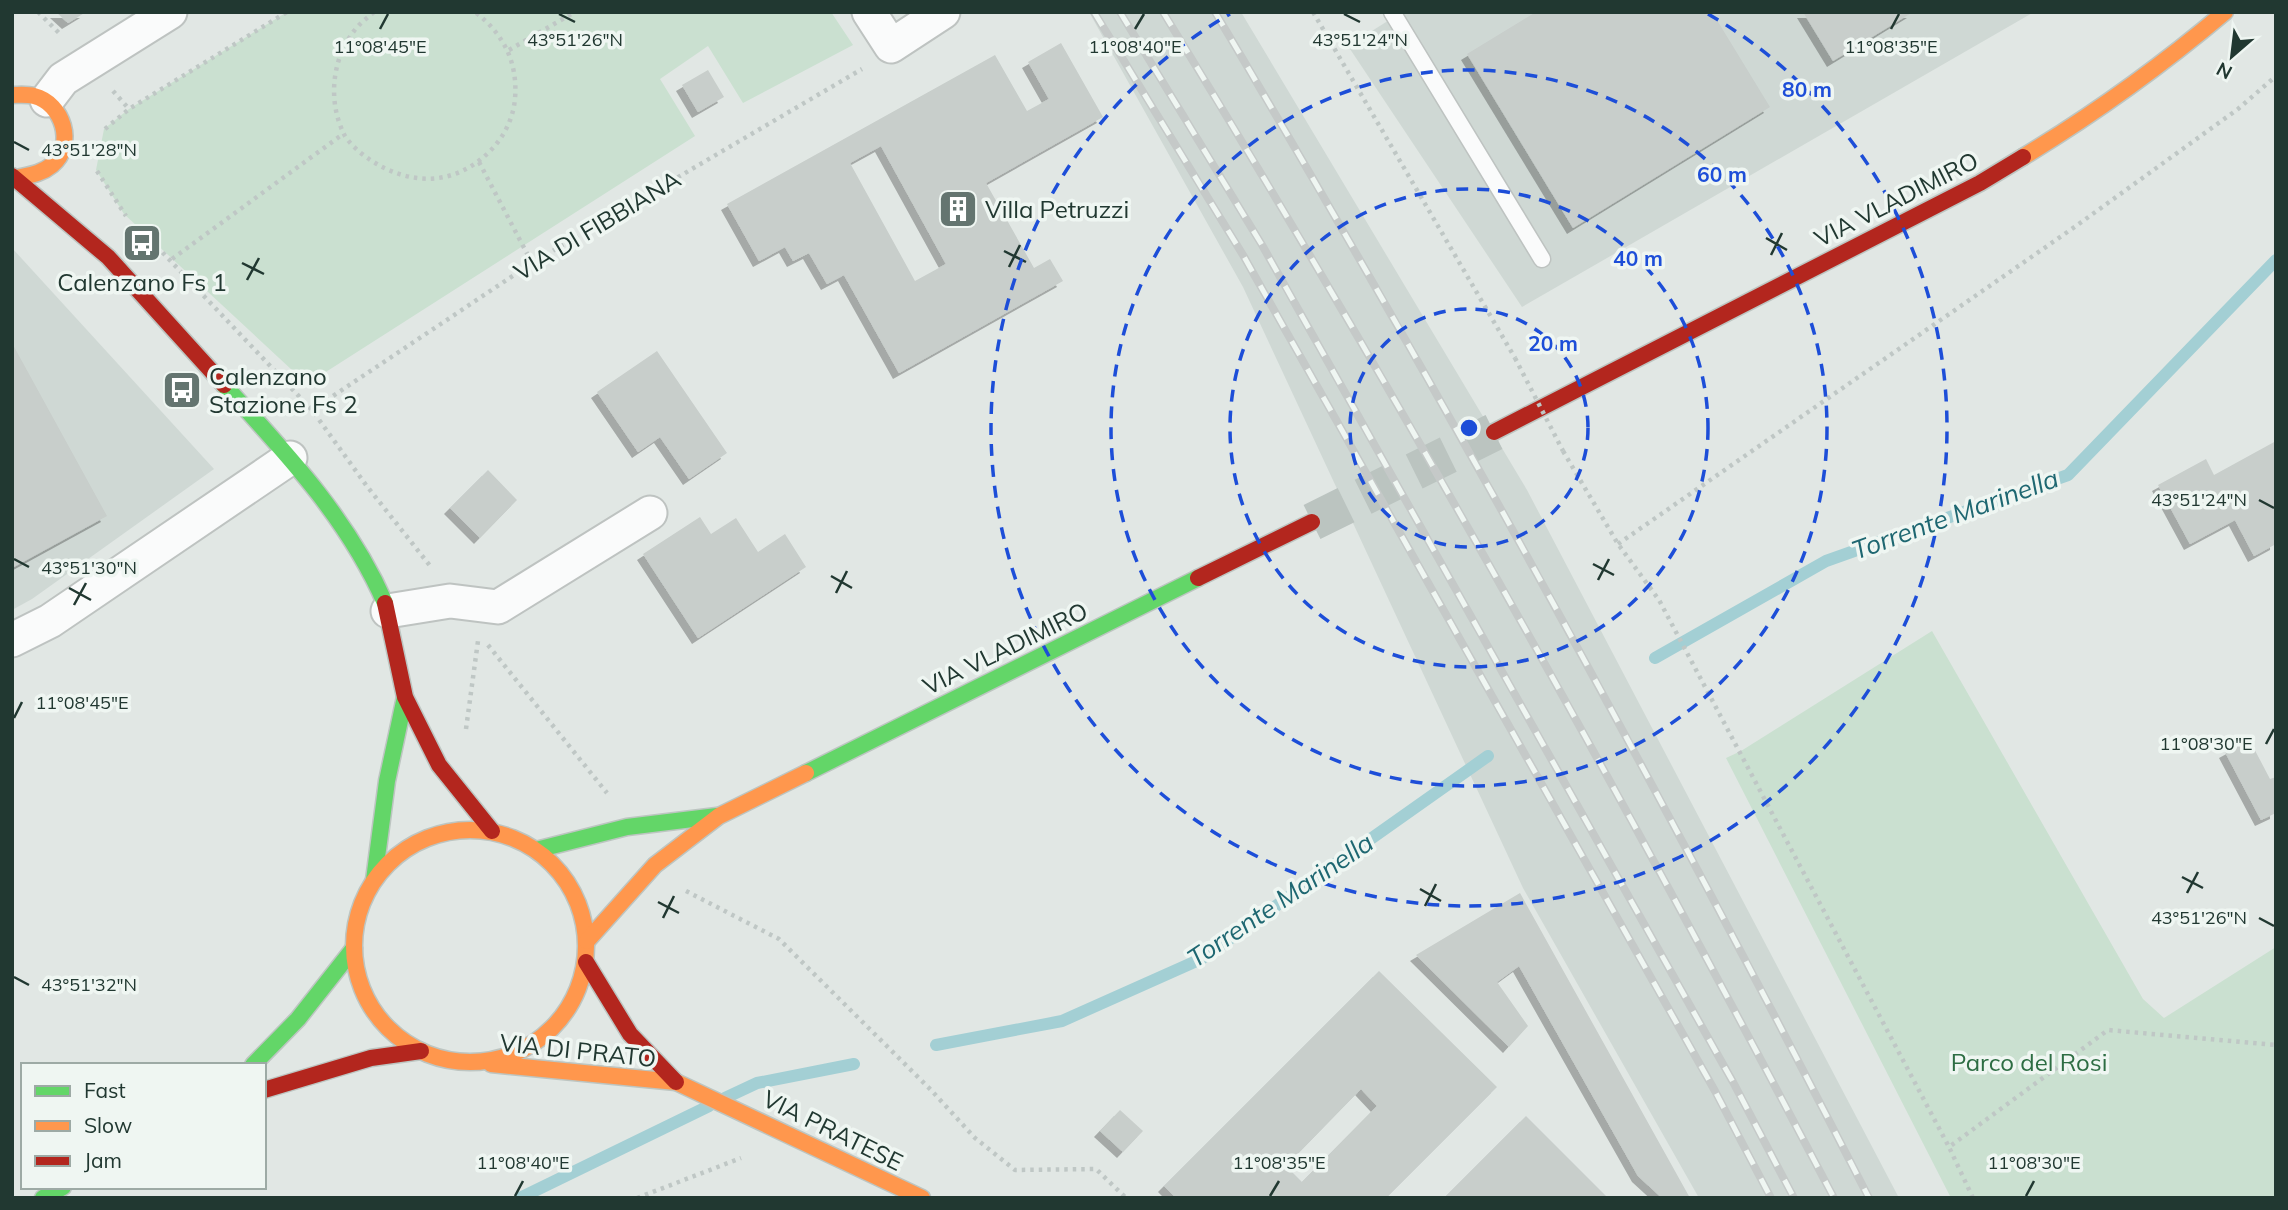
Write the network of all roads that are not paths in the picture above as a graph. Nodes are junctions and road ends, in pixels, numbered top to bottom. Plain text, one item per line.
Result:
1 (170, 12) edge
2 (869, 12) edge
3 (943, 12) edge
4 (1392, 12) edge
5 (2225, 12) edge
6 (12, 95) edge
7 (47, 100) junction
8 (15, 177) edge
9 (89, 222) dead end
10 (108, 257) junction
11 (1542, 259) dead end
12 (1494, 432) tunnel mouth
13 (290, 458) junction
14 (650, 513) dead end
15 (1312, 522) tunnel mouth
16 (388, 611) junction
17 (12, 640) edge
18 (404, 697) junction
19 (719, 816) junction
20 (492, 831) junction
21 (536, 849) junction
22 (374, 880) junction
23 (587, 941) junction
24 (354, 948) junction
25 (586, 962) junction
26 (421, 1051) junction
27 (255, 1063) edge
28 (475, 1063) junction
29 (676, 1083) junction
30 (266, 1089) edge
31 (723, 1103) joint
32 (59, 1189) edge
33 (43, 1198) edge
34 (922, 1198) edge

1 - 7 street
2 - 3 street
4 - 11 lane
5 - 12 main road, VIA VLADIMIRO
6 - 7 main road
7 - 8 main road, VIA DI PRATO
8 - 10 main road, VIA DI PRATO
9 - 10 main road, VIA DI PRATO
10 - 13 main road, VIA DI PRATO
13 - 16 main road, VIA DI PRATO
13 - 17 street
14 - 16 street
15 - 19 main road, VIA VLADIMIRO
16 - 18 main road, VIA DI PRATO
18 - 20 main road, VIA DI PRATO
18 - 22 main road, VIA DI PRATO
19 - 21 main road, VIA VLADIMIRO
19 - 23 main road, VIA VLADIMIRO
20 - 21 main road, VIA DI PRATO
20 - 22 main road, VIA DI PRATO
21 - 23 main road, VIA DI PRATO
22 - 24 main road, VIA DI PRATO
23 - 25 main road, VIA DI PRATO
24 - 26 main road, VIA DI PRATO
24 - 27 main road
25 - 28 main road, VIA DI PRATO
25 - 29 main road, VIA DI PRATO
26 - 28 main road, VIA DI PRATO
26 - 30 main road
28 - 29 main road, VIA DI PRATO
29 - 31 main road, VIA DI PRATO
31 - 34 main road, VIA PRATESE
32 - 33 main road

